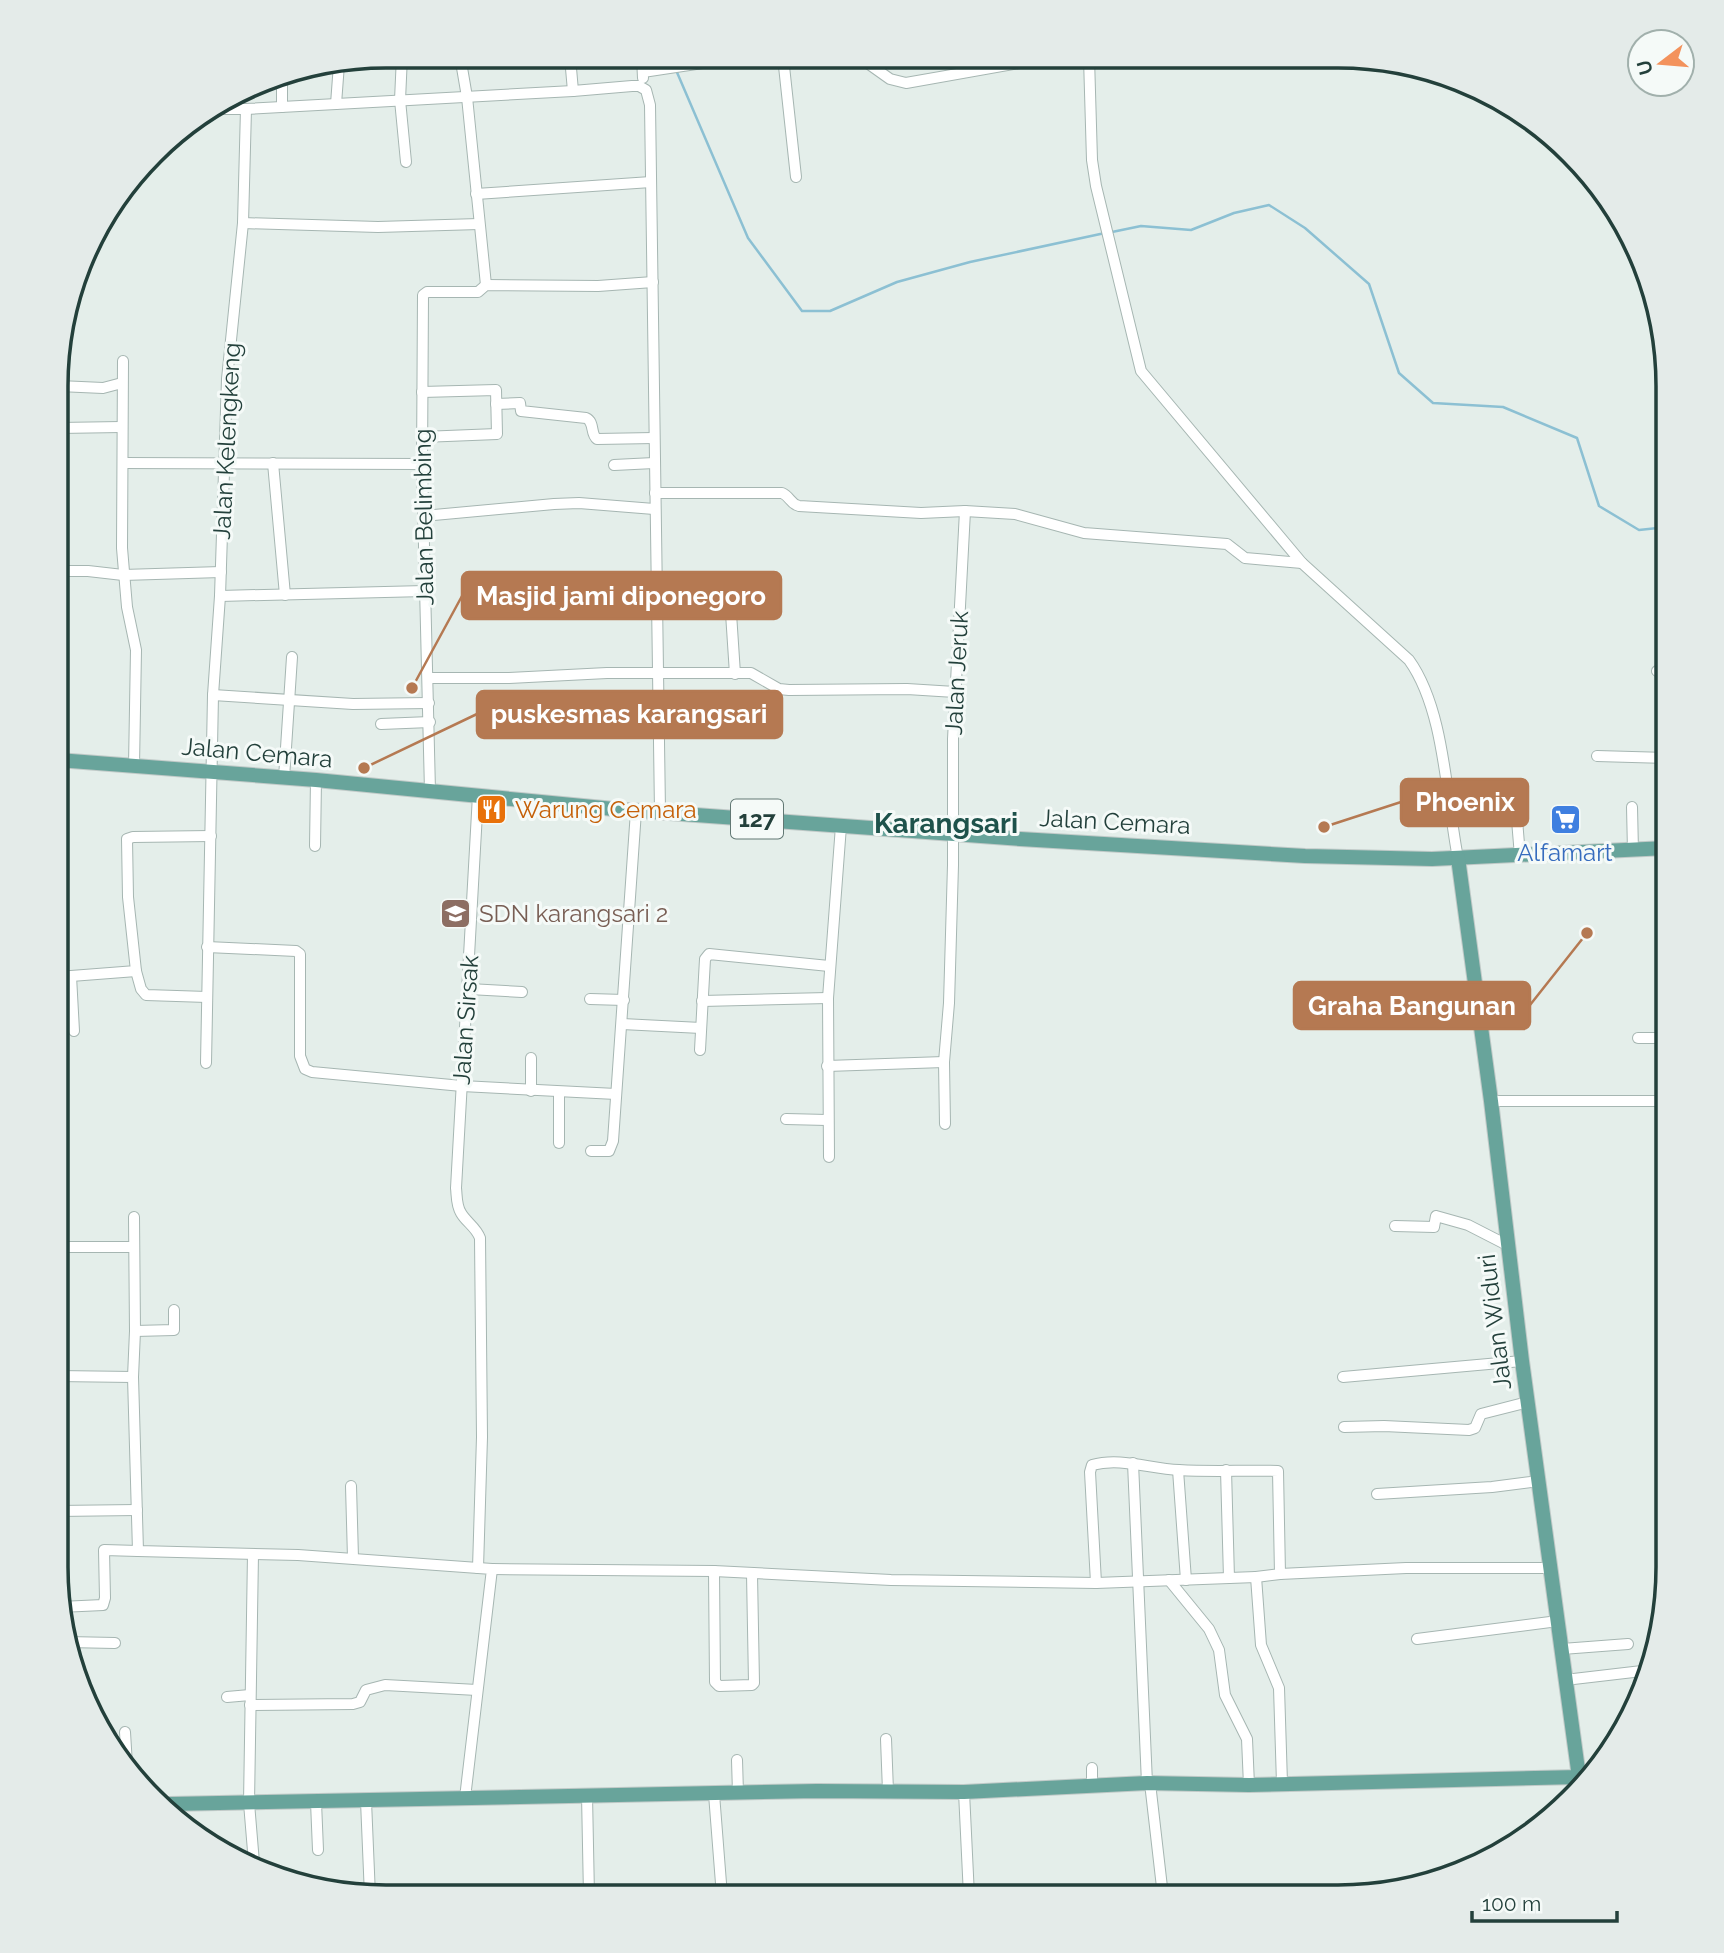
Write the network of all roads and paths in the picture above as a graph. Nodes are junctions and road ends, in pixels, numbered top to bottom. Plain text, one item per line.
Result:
1 (401, 68) edge
2 (462, 68) edge
3 (571, 68) edge
4 (643, 68) edge
5 (664, 68) edge
6 (784, 68) edge
7 (874, 68) edge
8 (991, 68) edge
9 (1089, 68) edge
10 (338, 72) edge
11 (643, 72) junction
12 (282, 86) edge
13 (644, 88) junction
14 (573, 91) junction
15 (467, 97) junction
16 (400, 100) junction
17 (336, 104) junction
18 (282, 107) junction
19 (231, 109) edge
20 (246, 109) junction
21 (406, 162) dead end
22 (796, 177) dead end
23 (651, 182) junction
24 (476, 194) junction
25 (243, 223) junction
26 (479, 224) junction
27 (653, 282) junction
28 (486, 285) junction
29 (123, 361) dead end
30 (122, 383) junction
31 (68, 386) edge
32 (422, 392) junction
33 (496, 404) junction
34 (121, 427) junction
35 (68, 428) edge
36 (654, 435) junction
37 (422, 437) junction
38 (123, 463) junction
39 (225, 463) junction
40 (274, 463) junction
41 (654, 463) junction
42 (422, 464) junction
43 (614, 465) dead end
44 (655, 493) junction
45 (654, 509) junction
46 (964, 511) junction
47 (423, 516) junction
48 (1303, 563) junction
49 (68, 571) edge
50 (221, 572) junction
51 (123, 575) junction
52 (425, 591) junction
53 (285, 595) junction
54 (220, 596) junction
55 (730, 598) dead end
56 (292, 657) dead end
57 (658, 674) junction
58 (736, 674) junction
59 (428, 678) junction
60 (955, 692) junction
61 (213, 695) junction
62 (290, 701) junction
63 (429, 703) junction
64 (430, 722) junction
65 (381, 724) dead end
66 (1597, 756) dead end
67 (1656, 758) edge
68 (68, 761) edge
69 (134, 766) junction
70 (210, 772) junction
71 (284, 778) junction
72 (316, 780) junction
73 (430, 791) junction
74 (478, 795) junction
75 (1493, 805) dead end
76 (1632, 807) dead end
77 (636, 811) junction
78 (660, 812) junction
79 (841, 826) junction
80 (953, 834) junction
81 (211, 836) junction
82 (314, 846) dead end
83 (1656, 849) edge
84 (1633, 850) junction
85 (1520, 856) junction
86 (1458, 858) junction
87 (207, 947) junction
88 (830, 967) junction
89 (136, 971) junction
90 (68, 976) edge
91 (71, 976) junction
92 (469, 989) junction
93 (522, 992) dead end
94 (207, 997) junction
95 (828, 998) junction
96 (590, 999) dead end
97 (624, 1000) junction
98 (702, 1000) junction
99 (622, 1024) junction
100 (701, 1028) junction
101 (74, 1031) dead end
102 (1638, 1038) dead end
103 (1656, 1038) edge
104 (700, 1050) dead end
105 (531, 1058) dead end
106 (944, 1062) junction
107 (206, 1063) dead end
108 (827, 1066) junction
109 (462, 1086) junction
110 (531, 1090) junction
111 (559, 1092) junction
112 (616, 1094) junction
113 (1491, 1101) junction
114 (1656, 1101) edge
115 (786, 1119) dead end
116 (828, 1120) junction
117 (945, 1124) dead end
118 (559, 1143) dead end
119 (591, 1151) dead end
120 (829, 1157) dead end
121 (134, 1217) dead end
122 (1395, 1226) dead end
123 (1509, 1246) junction
124 (68, 1247) edge
125 (134, 1247) junction
126 (174, 1310) dead end
127 (135, 1331) junction
128 (1522, 1361) junction
129 (68, 1376) edge
130 (133, 1377) junction
131 (1343, 1377) dead end
132 (1528, 1402) junction
133 (1344, 1427) dead end
134 (1133, 1463) junction
135 (1178, 1470) junction
136 (1226, 1470) junction
137 (1539, 1481) junction
138 (351, 1486) dead end
139 (1377, 1493) dead end
140 (137, 1510) junction
141 (68, 1511) edge
142 (138, 1550) junction
143 (253, 1554) junction
144 (353, 1558) junction
145 (478, 1568) junction
146 (1551, 1568) junction
147 (492, 1569) junction
148 (714, 1571) junction
149 (752, 1573) junction
150 (1280, 1574) junction
151 (1256, 1577) junction
152 (1229, 1578) junction
153 (1169, 1580) junction
154 (1186, 1580) junction
155 (1140, 1581) junction
156 (1096, 1583) junction
157 (71, 1606) edge
158 (1558, 1620) junction
159 (1417, 1639) dead end
160 (77, 1642) edge
161 (115, 1643) dead end
162 (1628, 1644) dead end
163 (1562, 1649) junction
164 (1638, 1671) edge
165 (1566, 1680) junction
166 (477, 1690) junction
167 (227, 1697) dead end
168 (250, 1700) junction
169 (125, 1732) dead end
170 (886, 1739) dead end
171 (126, 1750) edge
172 (737, 1760) dead end
173 (1092, 1768) dead end
174 (1578, 1775) edge
175 (1575, 1779) edge
176 (1149, 1783) junction
177 (1282, 1783) junction
178 (1249, 1784) junction
179 (1092, 1787) junction
180 (888, 1791) junction
181 (964, 1792) junction
182 (738, 1793) junction
183 (714, 1794) junction
184 (587, 1796) junction
185 (466, 1798) junction
186 (366, 1801) junction
187 (316, 1802) junction
188 (249, 1803) junction
189 (174, 1804) edge
190 (318, 1850) dead end
191 (253, 1856) edge
192 (370, 1884) edge
193 (589, 1885) edge
194 (721, 1885) edge
195 (968, 1885) edge
196 (1162, 1885) edge

1 - 16 street
2 - 15 street
3 - 14 street
4 - 11 street
5 - 11 street
6 - 22 street
7 - 8 street
9 - 48 street
10 - 17 street
11 - 13 street
12 - 18 street
13 - 14 street
13 - 23 street
14 - 15 street
15 - 16 street
15 - 24 street
16 - 17 street
16 - 21 street
17 - 18 street
18 - 20 street
19 - 20 street
20 - 25 street, Jalan Kelengkeng
23 - 24 street
23 - 27 street
24 - 26 street
25 - 26 street
25 - 39 street, Jalan Kelengkeng
26 - 28 street
27 - 28 street
27 - 36 street
28 - 32 street, Jalan Belimbing
29 - 30 street
30 - 31 street
30 - 34 street
32 - 33 street
32 - 37 street, Jalan Belimbing
33 - 36 street
33 - 37 street
34 - 35 street
34 - 38 street
36 - 41 street
37 - 42 street, Jalan Belimbing
38 - 39 street
38 - 51 street
39 - 40 street
39 - 50 street, Jalan Kelengkeng
40 - 42 street
40 - 53 street
41 - 43 street
41 - 44 street
42 - 47 street, Jalan Belimbing
44 - 45 street
44 - 46 street
45 - 47 street
45 - 57 street
46 - 48 street
46 - 60 street, Jalan Jeruk
47 - 52 street, Jalan Belimbing
48 - 86 street
49 - 51 street
50 - 51 street
50 - 54 street, Jalan Kelengkeng
51 - 69 street
52 - 53 street
52 - 59 street, Jalan Belimbing
53 - 54 street
54 - 61 street, Jalan Kelengkeng
55 - 58 street
56 - 62 street
57 - 58 street
57 - 59 street
57 - 78 street
58 - 60 street
59 - 63 street, Jalan Belimbing
60 - 80 street, Jalan Jeruk
61 - 62 street
61 - 70 street, Jalan Kelengkeng
62 - 63 street
62 - 71 street
63 - 64 street, Jalan Belimbing
64 - 65 street
64 - 73 street, Jalan Belimbing
66 - 67 street
68 - 69 main road, Jalan Cemara / 127
69 - 70 main road, Jalan Cemara / 127
70 - 71 main road, Jalan Cemara / 127
70 - 81 street, Jalan Kelengkeng
71 - 72 main road, Jalan Cemara / 127
72 - 73 main road, Jalan Cemara / 127
72 - 82 street
73 - 74 main road, Jalan Cemara / 127
74 - 77 main road, Jalan Cemara / 127
74 - 92 street, Jalan Sirsak
75 - 85 street
76 - 84 street
77 - 78 main road, Jalan Cemara / 127
77 - 97 street
78 - 79 main road, Jalan Cemara / 127
79 - 80 main road, Jalan Cemara / 127
79 - 88 street
80 - 86 main road, Jalan Cemara / 127
80 - 106 street, Jalan Jeruk
81 - 87 street, Jalan Kelengkeng
81 - 89 street
83 - 84 main road, Jalan Cemara / 127
84 - 85 main road, Jalan Cemara / 127
85 - 86 main road, Jalan Cemara / 127
86 - 113 main road, Jalan Widuri
87 - 94 street, Jalan Kelengkeng
87 - 109 street
88 - 95 street
88 - 98 street
89 - 91 street
89 - 94 street
90 - 91 street
91 - 101 street
92 - 93 street
92 - 109 street, Jalan Sirsak
94 - 107 street, Jalan Kelengkeng
95 - 98 street
95 - 108 street
96 - 97 street
97 - 99 street
98 - 100 street
99 - 100 street
99 - 112 street
100 - 104 street
102 - 103 street
105 - 110 street
106 - 108 street
106 - 117 street, Jalan Jeruk
108 - 116 street
109 - 110 street
109 - 145 street, Jalan Sirsak
110 - 111 street
111 - 112 street
111 - 118 street
112 - 119 street
113 - 114 street
113 - 123 main road, Jalan Widuri
115 - 116 street
116 - 120 street
121 - 125 street
122 - 123 street
123 - 128 main road, Jalan Widuri
124 - 125 street
125 - 127 street
126 - 127 street
127 - 130 street
128 - 131 street
128 - 132 main road, Jalan Widuri
129 - 130 street
130 - 140 street
132 - 133 street
132 - 137 main road, Jalan Widuri
134 - 135 street
134 - 155 street
134 - 156 street
135 - 136 street
135 - 154 street
136 - 150 street
136 - 152 street
137 - 139 street
137 - 146 main road, Jalan Widuri
138 - 144 street
140 - 141 street
140 - 142 street
142 - 143 street
142 - 157 street
143 - 144 street
143 - 168 street
144 - 145 street
145 - 147 street
146 - 150 street
146 - 158 main road, Jalan Widuri
147 - 148 street
147 - 166 street
148 - 149 street
148 - 149 street
149 - 156 street
150 - 151 street
151 - 152 street
151 - 177 street
152 - 154 street
153 - 154 street
153 - 155 street
153 - 178 street
155 - 156 street
155 - 176 street
158 - 159 street
158 - 163 main road, Jalan Widuri
160 - 161 street
162 - 163 street
163 - 165 main road, Jalan Widuri
164 - 165 street
165 - 174 main road, Jalan Widuri
166 - 168 street
166 - 185 street
167 - 168 street
168 - 188 street
169 - 171 street
170 - 180 street
172 - 182 street
173 - 179 street
175 - 177 main road
176 - 178 main road
176 - 179 main road
176 - 196 street
177 - 178 main road
179 - 181 main road
180 - 181 main road
180 - 182 main road
181 - 195 street
182 - 183 main road
183 - 184 main road
183 - 194 street
184 - 185 main road
184 - 193 street
185 - 186 main road
186 - 187 main road
186 - 192 street
187 - 188 main road
187 - 190 street
188 - 189 main road
188 - 191 street

